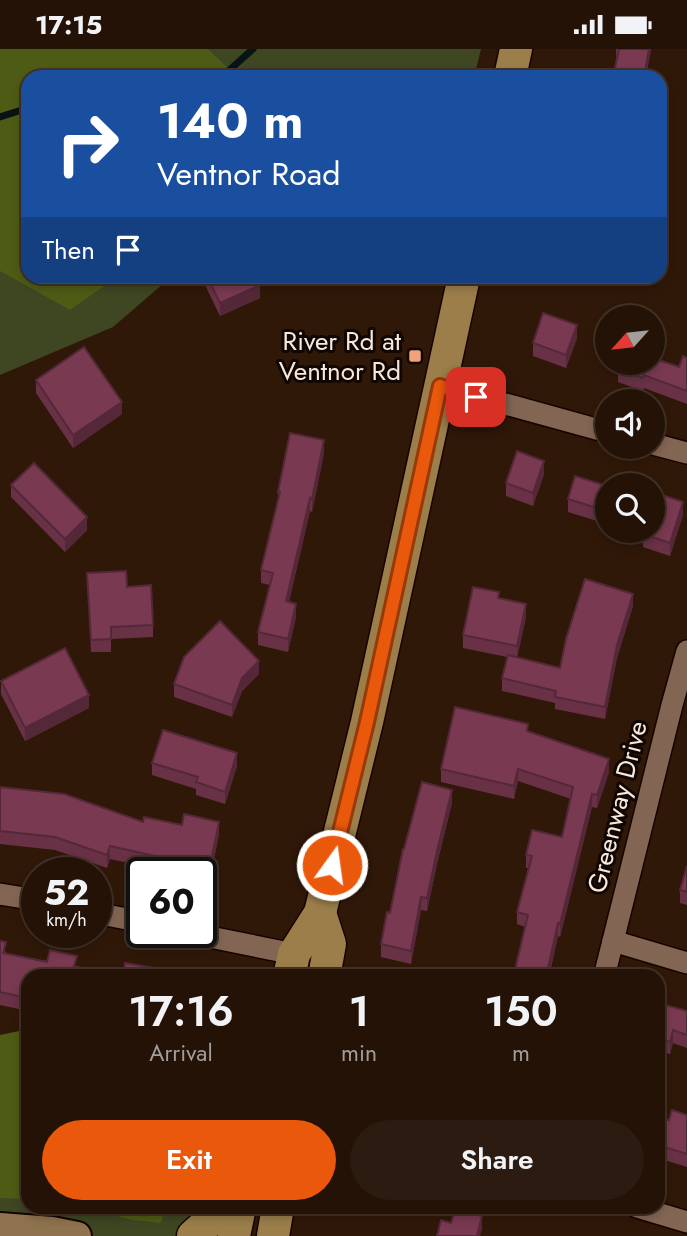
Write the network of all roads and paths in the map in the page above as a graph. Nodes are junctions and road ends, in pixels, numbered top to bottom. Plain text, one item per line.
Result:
1 (516, 49) edge
2 (512, 70) edge
3 (462, 284) edge
4 (440, 386) junction
5 (595, 429) edge
6 (665, 447) edge
7 (687, 453) edge
8 (687, 651) edge
9 (679, 707) edge
10 (0, 894) edge
11 (21, 897) edge
12 (320, 913) junction
13 (613, 941) junction
14 (217, 942) edge
15 (687, 963) edge
16 (298, 969) edge
17 (325, 969) edge
18 (606, 969) edge
19 (216, 1214) edge
20 (239, 1214) edge
21 (277, 1214) edge
22 (660, 1214) edge
23 (687, 1222) edge
24 (0, 1227) edge
25 (77, 1236) edge
26 (193, 1236) edge
27 (234, 1236) edge
28 (272, 1236) edge

1 - 2 main road
3 - 4 main road
4 - 5 street
4 - 12 main road
6 - 7 street
8 - 9 street, Greenway Drive
9 - 13 street, Greenway Drive
10 - 11 street
12 - 16 main road
12 - 17 main road
13 - 15 street
13 - 18 street, Greenway Drive
14 - 16 street
19 - 26 main road
20 - 27 main road
21 - 28 main road
22 - 23 street
24 - 25 main road

